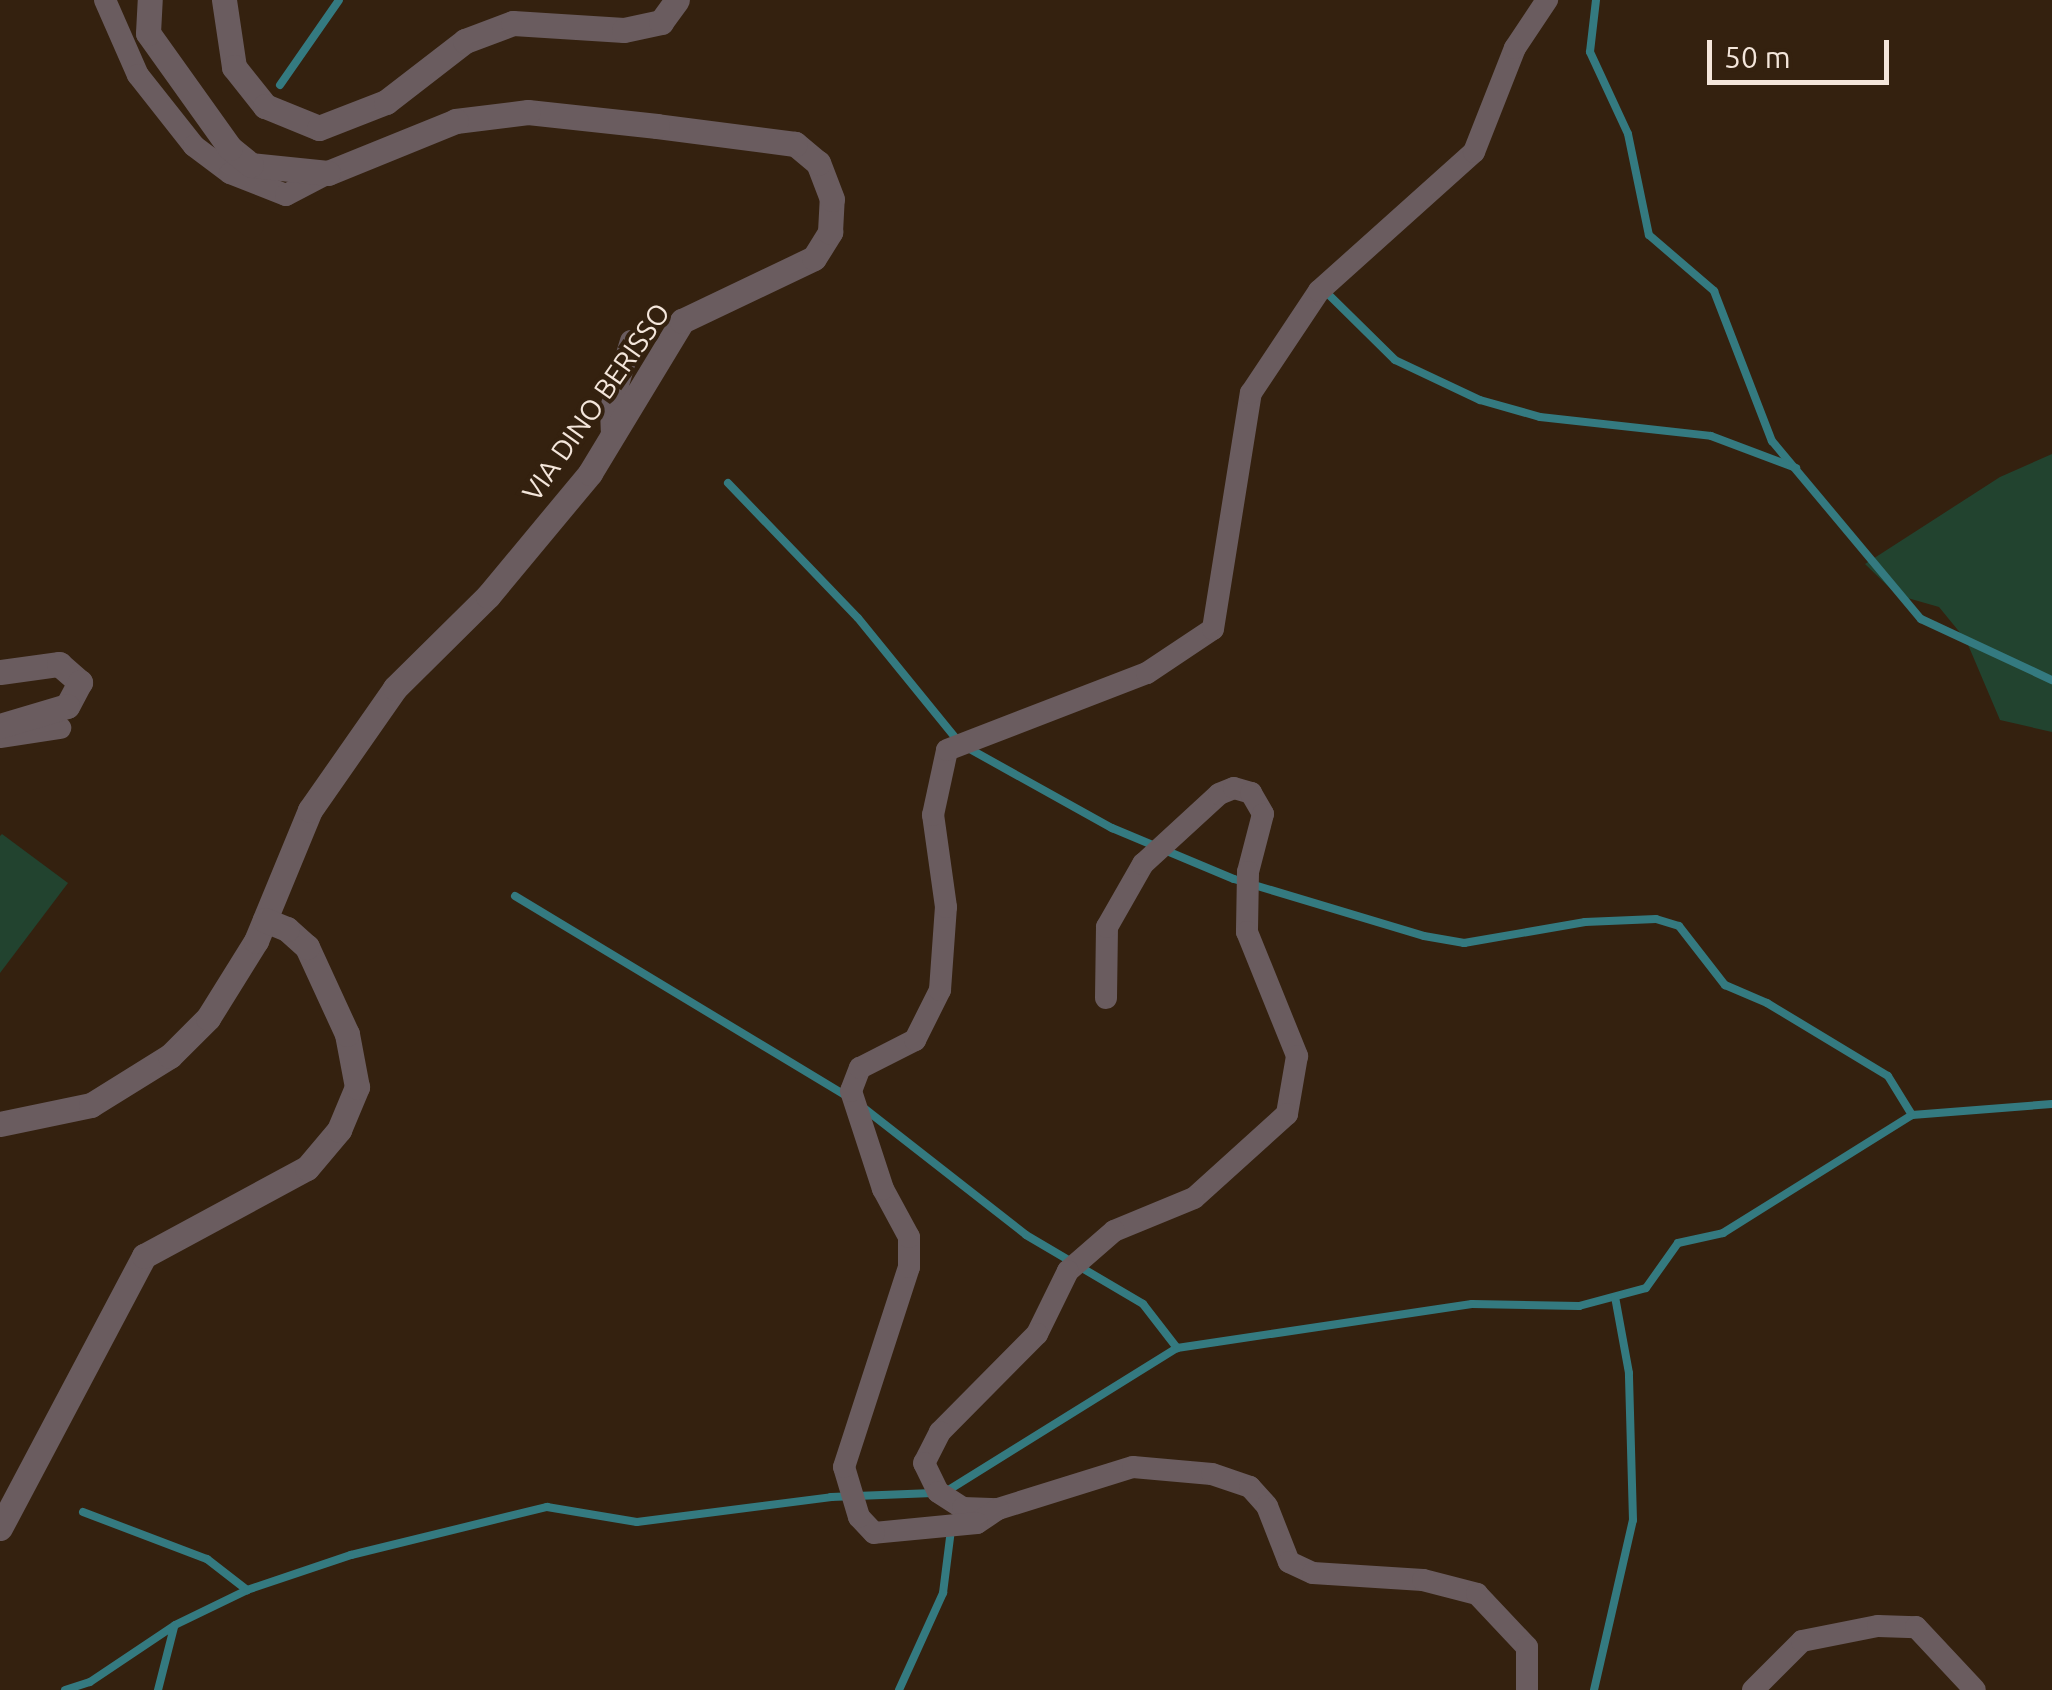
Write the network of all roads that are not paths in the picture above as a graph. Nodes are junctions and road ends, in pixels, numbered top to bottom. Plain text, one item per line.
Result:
1 (105, 0) edge
2 (150, 0) edge
3 (224, 0) edge
4 (676, 0) edge
5 (1548, 0) edge
6 (328, 172) junction
7 (631, 340) dead end
8 (612, 437) junction
9 (0, 672) edge
10 (0, 726) edge
11 (60, 728) dead end
12 (0, 737) edge
13 (265, 920) junction
14 (1106, 998) dead end
15 (0, 1124) edge
16 (998, 1509) junction
17 (0, 1528) edge
18 (1526, 1690) edge
19 (1753, 1690) edge
20 (1975, 1690) edge

1 - 6 street
2 - 6 street, VIA DINO BERISSO
3 - 4 street
5 - 16 street
6 - 8 street, VIA DINO BERISSO
7 - 8 street
8 - 13 street, VIA DINO BERISSO
9 - 10 street
11 - 12 street
13 - 15 street, VIA DINO BERISSO
13 - 17 street
14 - 16 street
16 - 18 street
19 - 20 street

